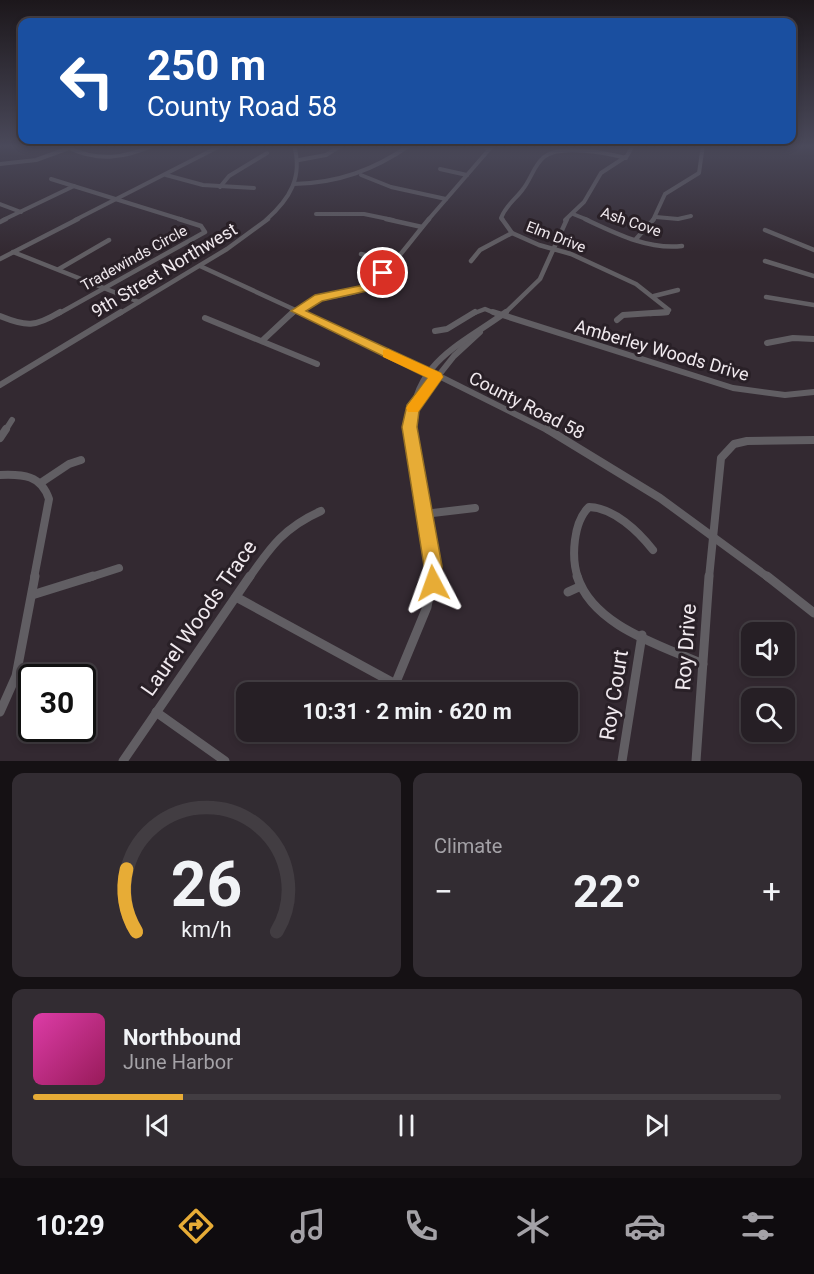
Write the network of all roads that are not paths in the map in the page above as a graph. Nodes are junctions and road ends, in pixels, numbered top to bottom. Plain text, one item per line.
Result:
1 (56, 181) edge
2 (155, 181) edge
3 (186, 181) edge
4 (225, 181) edge
5 (295, 181) edge
6 (336, 181) edge
7 (376, 181) edge
8 (462, 181) edge
9 (528, 181) edge
10 (596, 181) edge
11 (687, 181) edge
12 (294, 184) junction
13 (74, 186) junction
14 (220, 186) junction
15 (254, 188) dead end
16 (117, 199) junction
17 (446, 199) junction
18 (0, 204) edge
19 (21, 212) junction
20 (316, 214) dead end
21 (573, 214) junction
22 (691, 216) dead end
23 (656, 217) junction
24 (0, 222) edge
25 (422, 227) junction
26 (214, 228) dead end
27 (206, 229) junction
28 (765, 230) dead end
29 (512, 233) junction
30 (636, 239) junction
31 (110, 240) dead end
32 (682, 246) dead end
33 (555, 250) junction
34 (814, 250) edge
35 (13, 252) junction
36 (361, 254) dead end
37 (0, 259) edge
38 (471, 261) dead end
39 (765, 261) dead end
40 (392, 262) junction
41 (200, 266) junction
42 (59, 269) junction
43 (814, 276) edge
44 (104, 288) junction
45 (678, 290) dead end
46 (654, 296) junction
47 (766, 297) dead end
48 (140, 302) junction
49 (814, 305) edge
50 (297, 311) junction
51 (0, 316) edge
52 (504, 316) junction
53 (205, 318) dead end
54 (617, 320) dead end
55 (435, 332) dead end
56 (480, 332) junction
57 (814, 339) edge
58 (262, 341) junction
59 (767, 343) dead end
60 (317, 364) dead end
61 (427, 372) junction
62 (437, 377) junction
63 (0, 385) edge
64 (814, 392) edge
65 (412, 409) junction
66 (12, 420) dead end
67 (0, 438) edge
68 (814, 440) edge
69 (81, 460) dead end
70 (0, 475) edge
71 (42, 482) junction
72 (475, 508) dead end
73 (321, 511) dead end
74 (424, 514) junction
75 (714, 535) junction
76 (653, 550) dead end
77 (119, 568) dead end
78 (579, 587) junction
79 (568, 592) dead end
80 (32, 595) junction
81 (236, 597) junction
82 (814, 613) edge
83 (642, 635) junction
84 (703, 664) junction
85 (396, 682) joint
86 (0, 712) edge
87 (156, 712) junction
88 (123, 761) edge
89 (225, 761) edge
90 (622, 761) edge
91 (696, 761) edge

1 - 13 street, Tradewinds Circle
2 - 16 street
3 - 14 street
4 - 14 street
5 - 12 street, 9th Street Northwest
6 - 12 street
7 - 17 street
8 - 17 street
9 - 29 street, Elm Drive
10 - 21 street
11 - 23 street
12 - 41 street, 9th Street Northwest
13 - 16 street, Tradewinds Circle
13 - 19 street
14 - 15 street
16 - 27 street, Tradewinds Circle
16 - 35 street
17 - 25 street
18 - 19 street
19 - 24 street
20 - 25 street
21 - 30 street, Ash Cove
21 - 33 street
22 - 23 street
23 - 30 street
25 - 40 street
26 - 27 street
27 - 44 street, Tradewinds Circle
28 - 34 street
29 - 33 street, Elm Drive
29 - 38 street
30 - 32 street, Ash Cove
31 - 42 street
33 - 46 street, Elm Drive
33 - 52 street
35 - 37 street
35 - 42 street
36 - 40 street
39 - 43 street
40 - 50 street
41 - 48 street, 9th Street Northwest
41 - 50 street, County Road 58
42 - 44 street
44 - 48 street
44 - 51 street, Tradewinds Circle
45 - 46 street
46 - 54 street
47 - 49 street
48 - 63 street, 9th Street Northwest
50 - 58 street
50 - 61 street, County Road 58
52 - 55 street, Amberley Woods Drive
52 - 56 street
52 - 64 street, Amberley Woods Drive
53 - 58 street
56 - 61 street
56 - 62 street
57 - 59 street
58 - 60 street
61 - 62 street, County Road 58
61 - 65 street
62 - 65 street
62 - 75 street, County Road 58
65 - 74 street
66 - 67 street
68 - 75 street, Roy Drive
69 - 71 street
70 - 71 street
71 - 80 street
72 - 74 street
73 - 81 street, Laurel Woods Trace
74 - 85 street
75 - 82 street, County Road 58
75 - 84 street, Roy Drive
76 - 78 street
77 - 80 street
78 - 79 street
78 - 83 street
80 - 86 street
81 - 85 street
81 - 87 street, Laurel Woods Trace
83 - 84 street
83 - 90 street, Roy Court
84 - 91 street, Roy Drive
87 - 88 street, Laurel Woods Trace
87 - 89 street

